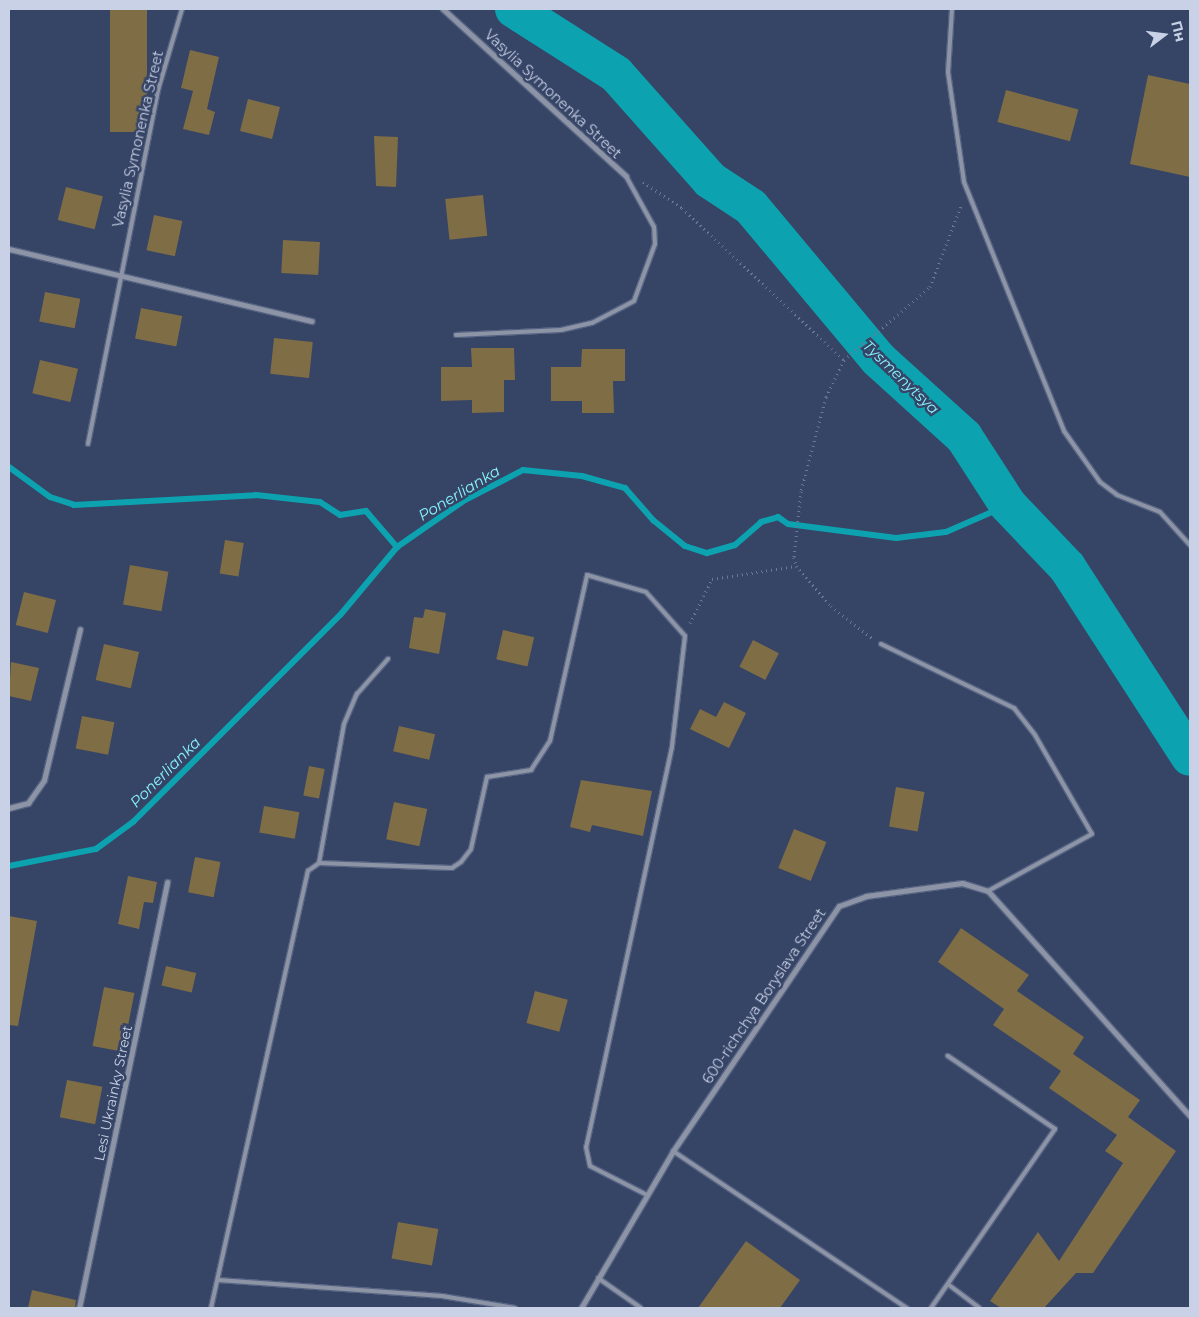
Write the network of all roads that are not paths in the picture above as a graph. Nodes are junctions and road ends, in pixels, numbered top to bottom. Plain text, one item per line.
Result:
1 (182, 9) edge
2 (444, 9) edge
3 (952, 9) edge
4 (626, 176) joint
5 (9, 249) edge
6 (118, 275) junction
7 (312, 321) dead end
8 (456, 334) dead end
9 (88, 444) dead end
10 (1190, 545) edge
11 (80, 629) dead end
12 (880, 644) road end
13 (388, 659) dead end
14 (9, 808) edge
15 (319, 863) junction
16 (167, 882) dead end
17 (988, 891) junction
18 (948, 1056) dead end
19 (1190, 1116) edge
20 (673, 1151) junction
21 (647, 1195) junction
22 (598, 1277) junction
23 (218, 1280) junction
24 (949, 1285) junction
25 (79, 1308) edge
26 (211, 1308) edge
27 (515, 1308) edge
28 (581, 1308) edge
29 (641, 1308) edge
30 (907, 1308) edge
31 (931, 1308) edge
32 (979, 1308) edge

1 - 6 lane, Vasylia Symonenka Street
2 - 4 street, Vasylia Symonenka Street
3 - 10 lane
4 - 8 lane
5 - 6 street
6 - 7 street
6 - 9 lane, Vasylia Symonenka Street
11 - 14 street
12 - 17 lane
13 - 15 lane
15 - 21 lane
15 - 23 lane
16 - 25 street, Lesi Ukrainky Street
17 - 19 street
17 - 20 street, 600-richchya Boryslava Street
18 - 24 lane
20 - 21 street, 600-richchya Boryslava Street
20 - 30 lane
21 - 22 street, 600-richchya Boryslava Street
22 - 28 street, 600-richchya Boryslava Street
22 - 29 lane
23 - 26 lane
23 - 27 lane
24 - 31 lane
24 - 32 lane

